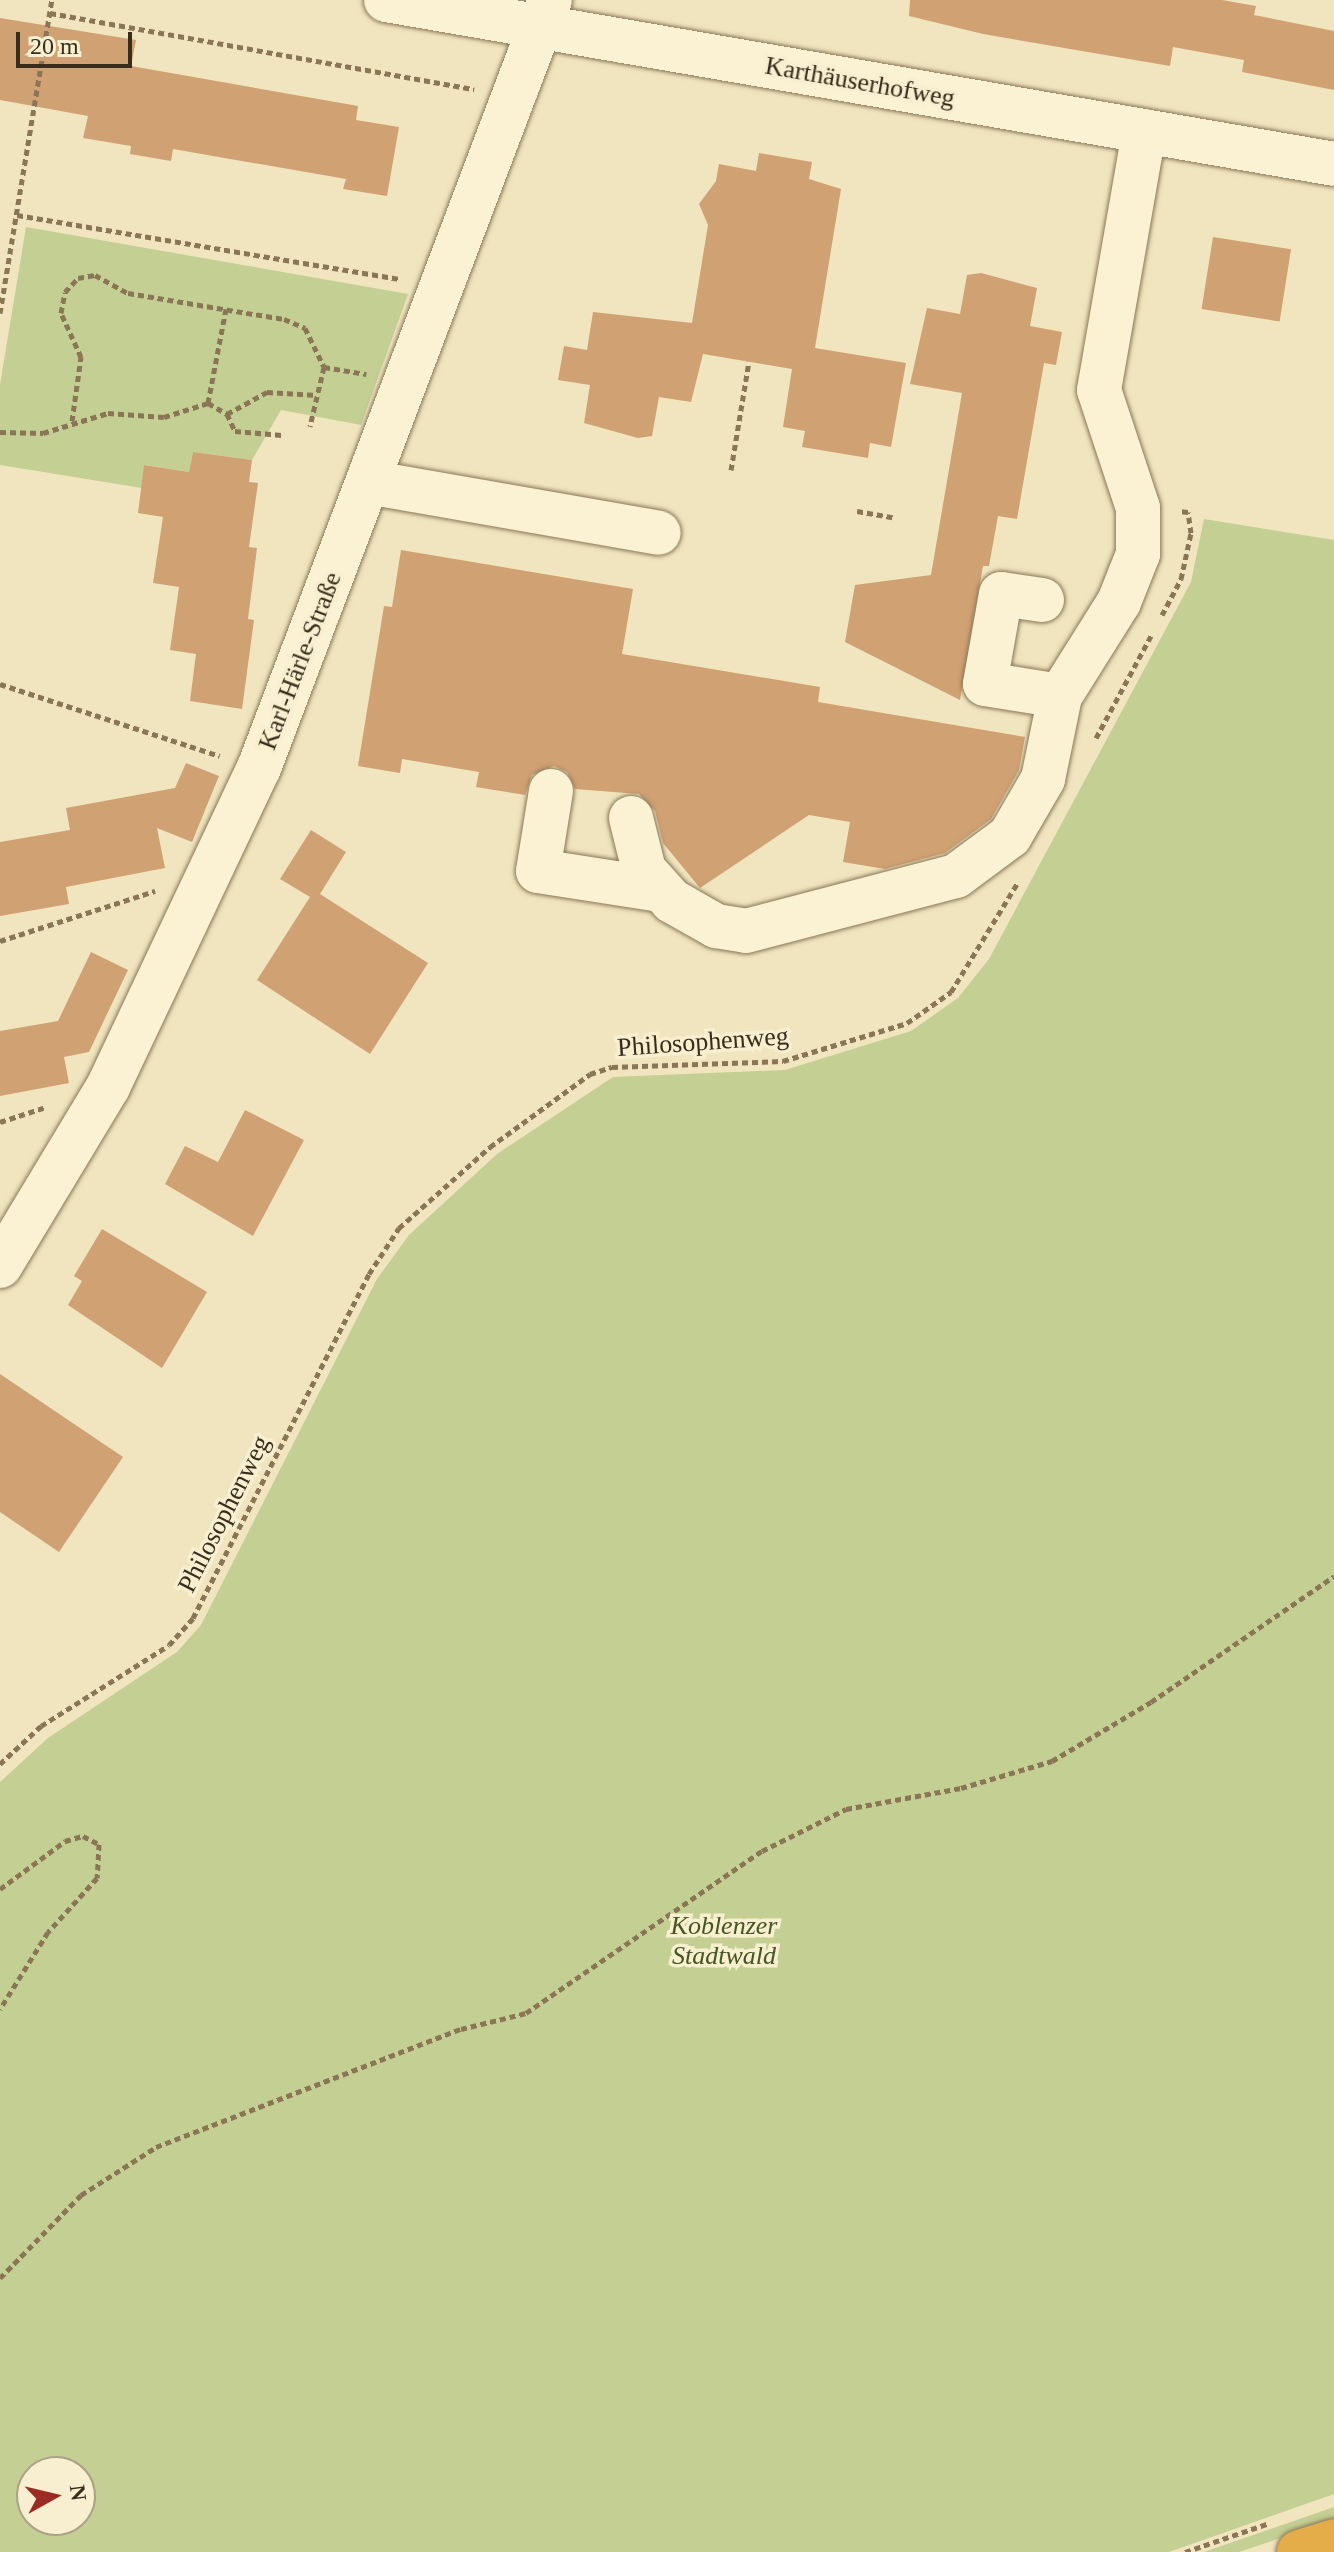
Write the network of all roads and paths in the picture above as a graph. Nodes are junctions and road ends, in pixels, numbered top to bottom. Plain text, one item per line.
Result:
1 (52, 0) edge
2 (386, 0) edge
3 (50, 13) junction
4 (544, 14) edge
5 (510, 95) junction
6 (1144, 131) junction
7 (1334, 164) edge
8 (17, 215) junction
9 (440, 286) junction
10 (1, 304) edge
11 (226, 309) junction
12 (0, 313) edge
13 (749, 361) dead end
14 (317, 395) junction
15 (208, 403) junction
16 (227, 414) junction
17 (72, 421) junction
18 (310, 426) dead end
19 (0, 432) edge
20 (282, 435) dead end
21 (731, 470) dead end
22 (368, 482) junction
23 (1138, 508) junction
24 (857, 511) dead end
25 (895, 518) dead end
26 (659, 533) dead end
27 (1042, 600) dead end
28 (0, 684) edge
29 (1060, 696) junction
30 (1092, 745) dead end
31 (259, 768) junction
32 (551, 791) dead end
33 (631, 818) dead end
34 (1026, 869) dead end
35 (213, 872) junction
36 (661, 890) junction
37 (0, 941) edge
38 (0, 1266) edge
39 (1334, 1576) edge
40 (0, 1764) edge
41 (0, 1889) edge
42 (0, 2009) edge
43 (0, 2278) edge
44 (1287, 2537) edge
45 (1334, 2541) edge
46 (1185, 2552) edge

1 - 3 path
2 - 4 street, Karthäuserhofweg
3 - 5 path
3 - 8 path
4 - 5 street, Karl-Härle-Straße
4 - 6 street, Karthäuserhofweg
5 - 9 street, Karl-Härle-Straße
6 - 7 street, Karthäuserhofweg
6 - 23 street
8 - 9 path
8 - 10 path
9 - 22 street, Karl-Härle-Straße
10 - 12 path
11 - 14 path
11 - 15 path
11 - 17 path
13 - 21 path
14 - 16 path
14 - 18 path
15 - 16 path
15 - 17 path
16 - 20 path
17 - 19 path
22 - 26 street
22 - 31 street, Karl-Härle-Straße
23 - 29 street
23 - 30 path
24 - 25 path
27 - 29 street
28 - 31 path
29 - 36 street
31 - 35 street, Karl-Härle-Straße
32 - 36 street
33 - 36 street
34 - 40 path, Philosophenweg
35 - 37 path
35 - 38 street, Karl-Härle-Straße
39 - 43 path
41 - 42 path
44 - 45 highway
44 - 46 path

